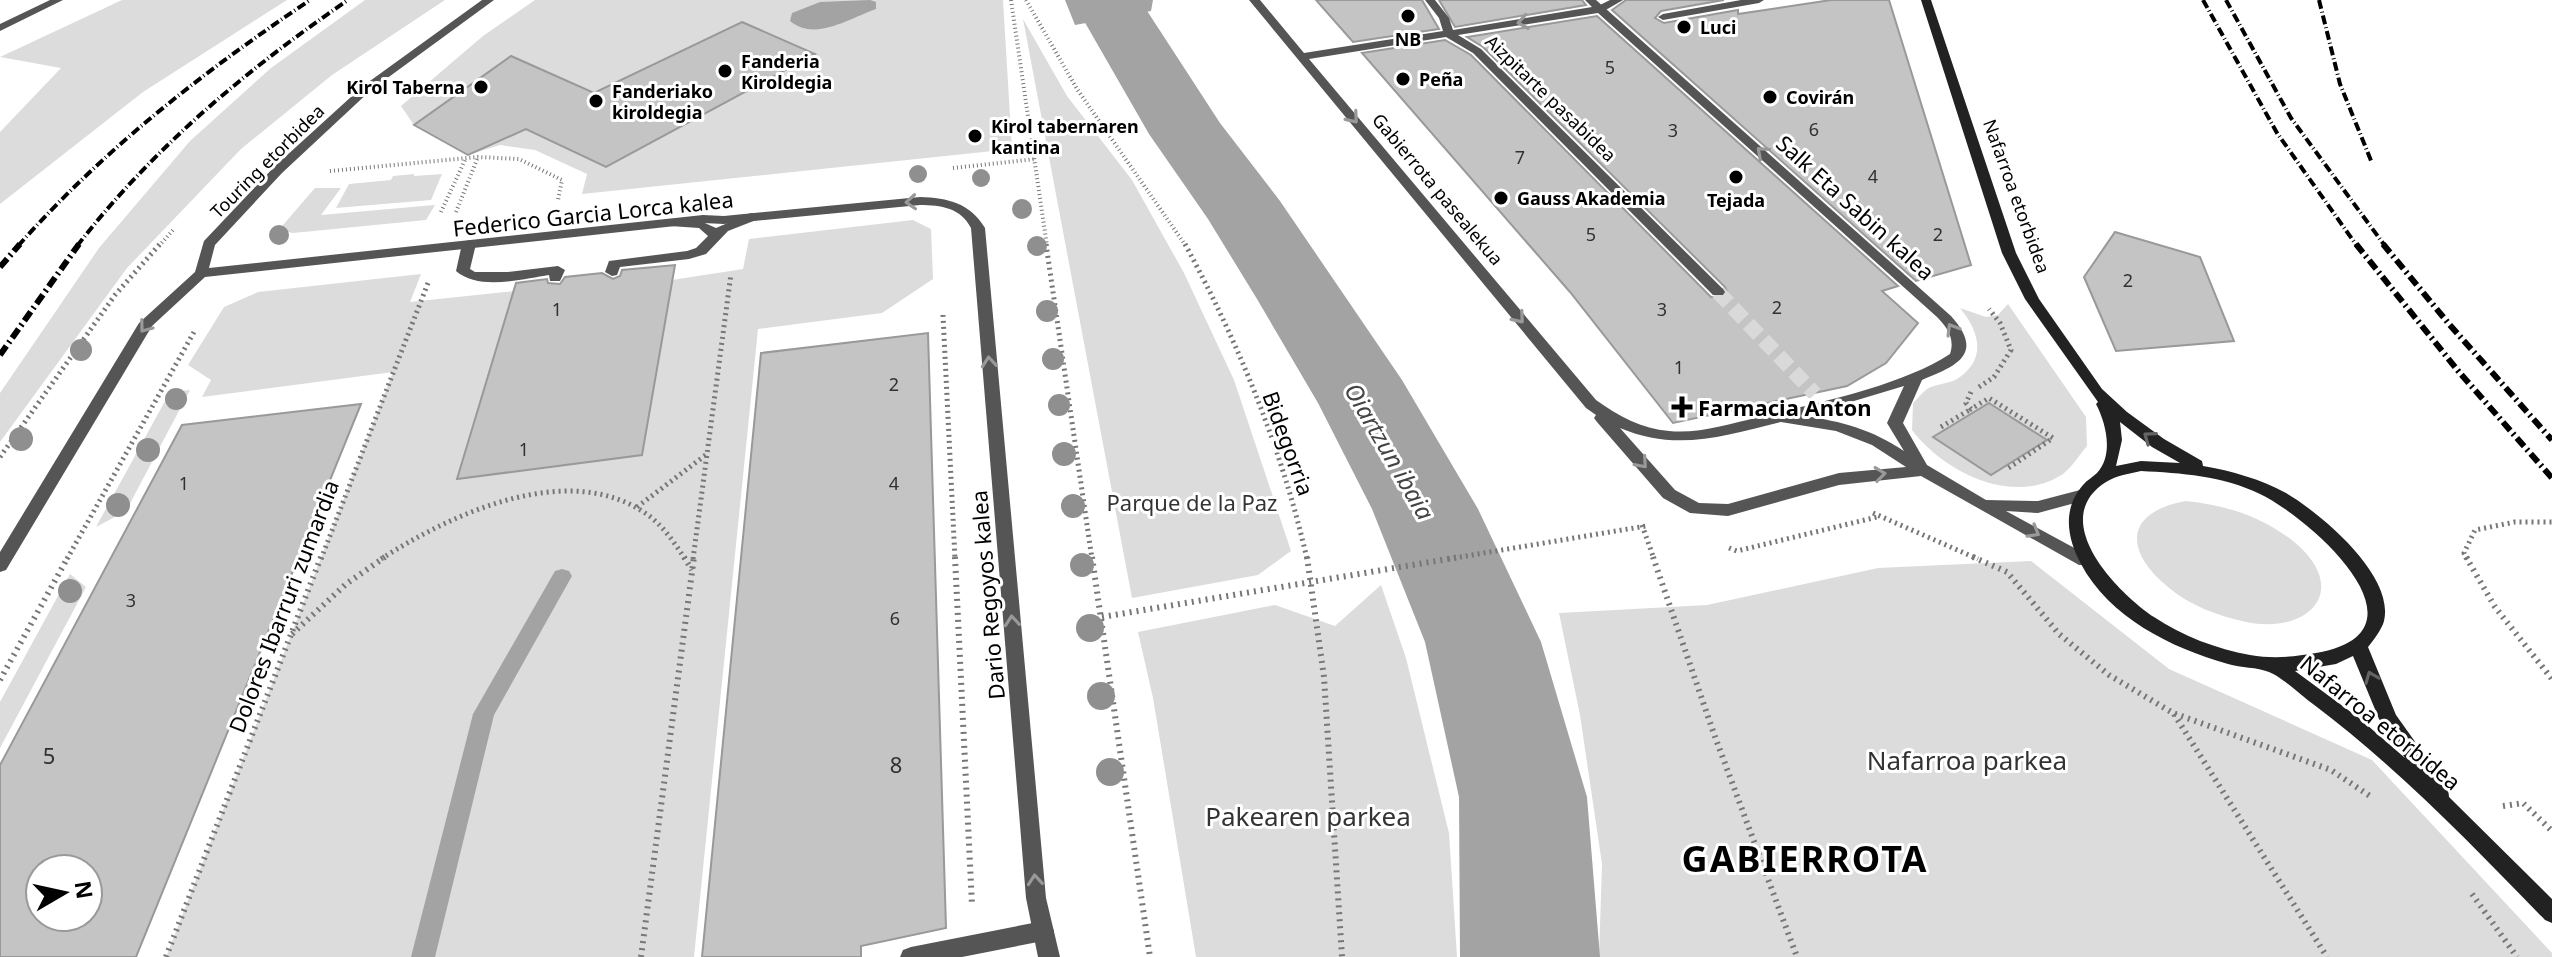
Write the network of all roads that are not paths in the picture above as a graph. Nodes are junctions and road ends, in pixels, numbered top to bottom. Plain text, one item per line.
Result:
1 (58, 0) edge
2 (489, 0) edge
3 (1254, 0) edge
4 (1430, 0) edge
5 (1618, 0) edge
6 (1759, 0) edge
7 (1926, 0) edge
8 (1595, 5) edge
9 (1663, 17) dead end
10 (0, 28) edge
11 (1449, 34) junction
12 (1303, 57) junction
13 (751, 217) junction
14 (657, 224) junction
15 (978, 228) joint
16 (715, 236) junction
17 (469, 244) junction
18 (612, 272) dead end
19 (201, 273) junction
20 (555, 278) dead end
21 (1718, 292) tunnel mouth
22 (1915, 378) junction
23 (2097, 392) junction
24 (1591, 404) junction
25 (1776, 416) junction
26 (1926, 470) junction
27 (2209, 472) junction
28 (2104, 476) junction
29 (2080, 496) junction
30 (1983, 502) junction
31 (2085, 561) junction
32 (0, 566) edge
33 (2359, 647) junction
34 (2275, 666) junction
35 (2456, 815) junction
36 (2552, 913) edge
37 (1043, 931) junction
38 (911, 957) edge
39 (1049, 957) edge

1 - 10 street
2 - 19 street, Touring etorbidea
3 - 12 street, Gabierrota pasealekua
4 - 11 street, Aizpitarte pasabidea
5 - 8 street
6 - 9 street
7 - 23 main road, Nafarroa etorbidea
8 -> 11 street
22 -> 8 street, Salk Eta Sabin kalea
11 - 12 street
11 - 21 street, Aizpitarte pasabidea
12 -> 24 street, Gabierrota pasealekua
13 - 14 street, Federico Garcia Lorca kalea
15 -> 13 street, Federico Garcia Lorca kalea
13 - 16 street
14 - 16 street
14 - 17 street, Federico Garcia Lorca kalea
37 -> 15 street, Dario Regoyos kalea
16 - 18 street
17 - 19 street, Federico Garcia Lorca kalea
17 - 20 street
19 -> 32 street
22 - 25 street
22 - 26 street
27 -> 23 main road, Nafarroa etorbidea
23 - 28 main road, Nafarroa etorbidea
24 - 25 street, Gabierrota pasealekua
24 -> 26 street, Gabierrota pasealekua
25 - 26 street, Gabierrota pasealekua
26 - 30 street, Gabierrota pasealekua
27 - 28 main road, Nafarroa etorbidea
27 - 33 main road, Nafarroa etorbidea
28 - 29 main road, Nafarroa etorbidea
29 - 30 street, Gabierrota pasealekua
29 - 31 main road, Nafarroa etorbidea
30 -> 31 street, Gabierrota pasealekua
31 - 34 main road, Nafarroa etorbidea
33 - 34 main road, Nafarroa etorbidea
35 -> 33 main road, Nafarroa etorbidea
34 - 35 main road, Nafarroa etorbidea
35 - 36 main road, Nafarroa etorbidea
37 - 38 street
37 - 39 street, Dario Regoyos kalea

